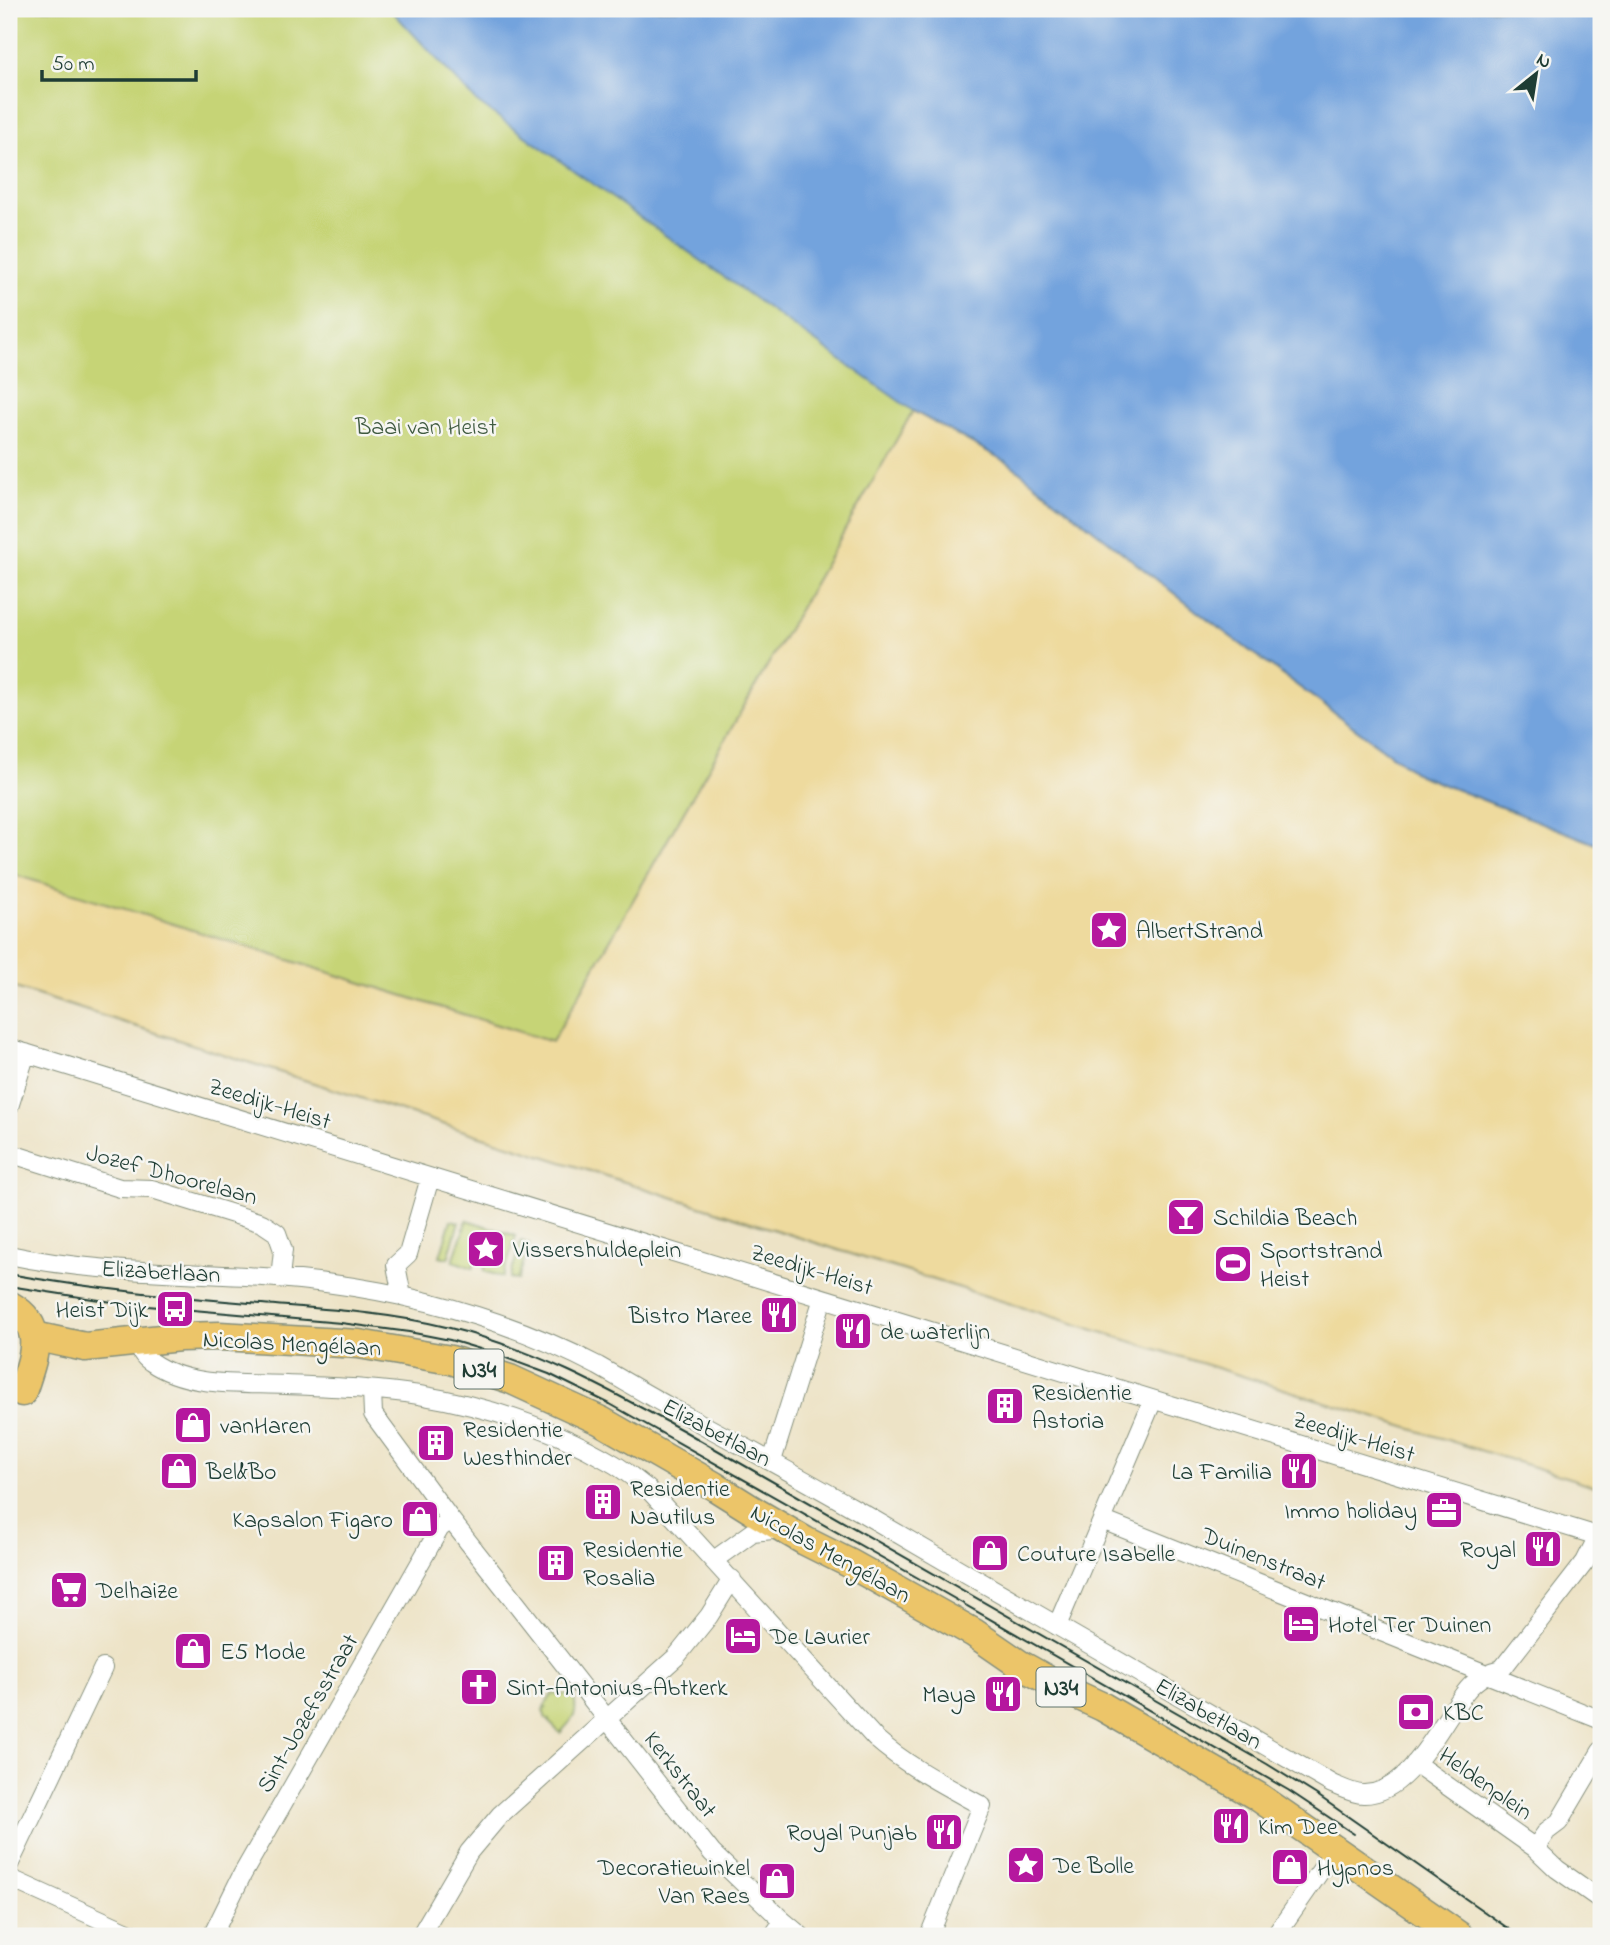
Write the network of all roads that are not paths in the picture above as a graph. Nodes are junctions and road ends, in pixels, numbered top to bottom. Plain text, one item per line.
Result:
1 (9, 1048) edge
2 (26, 1054) junction
3 (9, 1107) edge
4 (9, 1153) edge
5 (430, 1178) junction
6 (9, 1255) edge
7 (281, 1278) junction
8 (402, 1296) junction
9 (823, 1298) junction
10 (9, 1305) edge
11 (34, 1336) junction
12 (137, 1341) junction
13 (85, 1346) junction
14 (372, 1390) junction
15 (15, 1395) edge
16 (1153, 1400) junction
17 (772, 1461) junction
18 (451, 1520) junction
19 (1102, 1520) junction
20 (783, 1529) junction
21 (1600, 1537) edge
22 (714, 1560) junction
23 (732, 1579) junction
24 (1057, 1626) junction
25 (103, 1668) dead end
26 (1485, 1674) junction
27 (607, 1719) junction
28 (1601, 1720) edge
29 (1601, 1751) edge
30 (1415, 1763) junction
31 (1363, 1794) joint
32 (1535, 1848) junction
33 (1335, 1850) junction
34 (9, 1865) edge
35 (9, 1878) edge
36 (1601, 1900) edge
37 (778, 1929) edge
38 (137, 1936) edge
39 (212, 1936) edge
40 (420, 1936) edge
41 (801, 1936) edge
42 (929, 1936) edge
43 (1275, 1936) edge
44 (1460, 1936) edge

1 - 2 street, Zeedijk-Heist
2 - 3 street
2 - 5 street, Zeedijk-Heist
4 - 7 street, Jozef Dhoorelaan
5 - 8 street
5 - 9 street, Zeedijk-Heist
6 - 7 street, Elizabetlaan
7 - 8 street, Elizabetlaan
8 - 17 street, Elizabetlaan
9 - 16 street, Zeedijk-Heist
9 - 17 street
10 - 11 main road
11 - 13 main road, Nicolas Mengélaan / N34
11 - 15 main road, N34
12 - 13 main road, Nicolas Mengélaan / N34
12 - 14 street
12 - 20 main road, Nicolas Mengélaan / N34
13 - 15 main road, Nicolas Mengélaan / N34
14 - 18 street, Kerkstraat
14 - 22 street
16 - 19 street
16 - 21 street, Zeedijk-Heist
17 - 24 street, Elizabetlaan
18 - 27 street, Kerkstraat
18 - 39 street, Sint-Jozefsstraat
19 - 24 street
19 - 26 street, Duinenstraat
20 - 22 street
20 - 33 main road, Nicolas Mengélaan / N34
21 - 26 street, Heldenplein
22 - 23 street
23 - 27 street
23 - 42 street
24 - 31 street, Elizabetlaan
25 - 34 street
26 - 28 street
26 - 30 street, Heldenplein
27 - 37 street, Kerkstraat
27 - 40 street
29 - 32 street, Heldenplein
30 - 31 street, Heldenplein
30 - 32 street, Heldenplein
32 - 36 street
33 - 43 street
33 - 44 main road, N34
35 - 38 street
37 - 41 street, Kerkstraat

